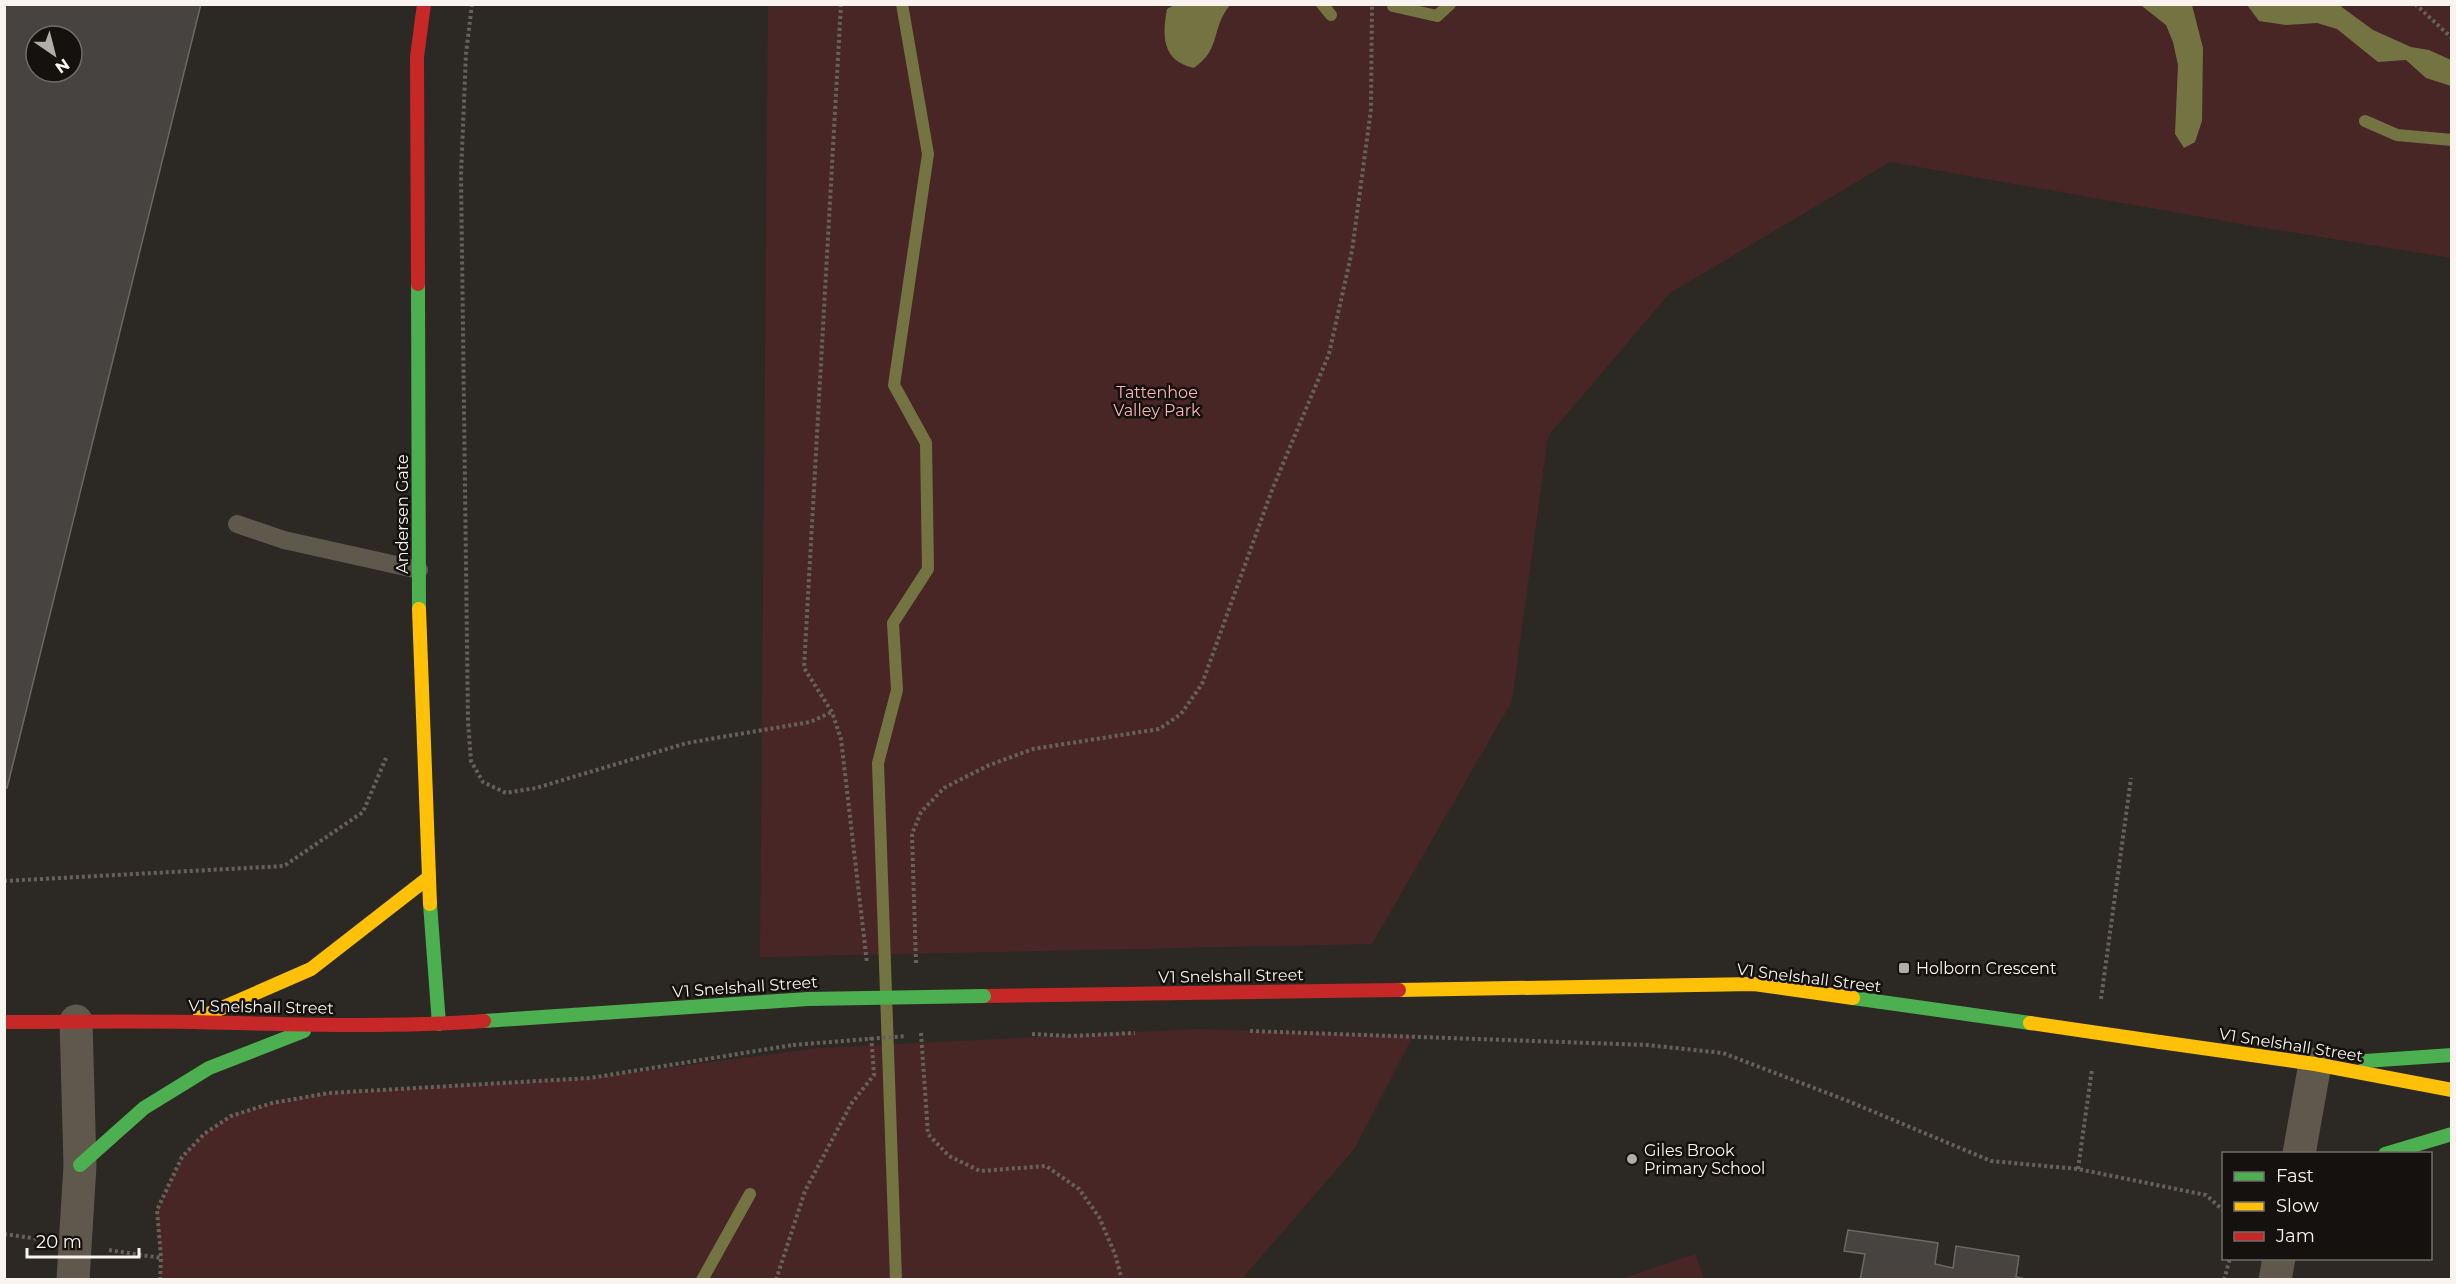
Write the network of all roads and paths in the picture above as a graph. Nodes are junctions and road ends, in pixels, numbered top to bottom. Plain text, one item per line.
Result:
1 (424, 4) edge
2 (472, 4) edge
3 (841, 4) edge
4 (1372, 4) edge
5 (2415, 4) edge
6 (2451, 38) edge
7 (237, 524) dead end
8 (419, 570) junction
9 (832, 712) junction
10 (388, 752) dead end
11 (2131, 778) dead end
12 (428, 878) junction
13 (4, 881) edge
14 (867, 965) dead end
15 (917, 975) dead end
16 (2101, 1003) dead end
17 (76, 1021) junction
18 (4, 1022) edge
19 (189, 1022) junction
20 (439, 1024) junction
21 (320, 1025) junction
22 (1243, 1030) dead end
23 (871, 1031) dead end
24 (1140, 1032) dead end
25 (1027, 1034) dead end
26 (2451, 1055) edge
27 (2092, 1062) dead end
28 (2315, 1064) junction
29 (2451, 1090) edge
30 (2451, 1134) edge
31 (2299, 1152) edge
32 (2392, 1152) edge
33 (80, 1166) junction
34 (2078, 1169) junction
35 (2222, 1210) edge
36 (2229, 1260) edge
37 (2279, 1260) edge
38 (73, 1280) edge
39 (160, 1280) edge
40 (776, 1280) edge
41 (1122, 1280) edge
42 (2224, 1280) edge
43 (2275, 1280) edge

1 - 8 street, Andersen Gate
2 - 9 path
3 - 9 path
4 - 15 path
5 - 6 path
7 - 8 lane
8 - 12 street, Andersen Gate
9 - 14 path
10 - 13 path
11 - 16 path
12 - 19 street
12 - 20 street, Andersen Gate
17 - 18 street, V1 Snelshall Street
17 - 19 street, V1 Snelshall Street
17 - 33 street
19 - 21 street, V1 Snelshall Street
20 - 21 street, V1 Snelshall Street
20 - 28 street, V1 Snelshall Street, bridge
21 - 33 street
22 - 34 path
23 - 40 path
24 - 25 path
26 - 28 street
27 - 34 path
28 - 29 street, V1 Snelshall Street
28 - 31 street
30 - 32 street
33 - 38 street
34 - 35 path
36 - 42 path
37 - 43 street
39 - 41 path, bridge

